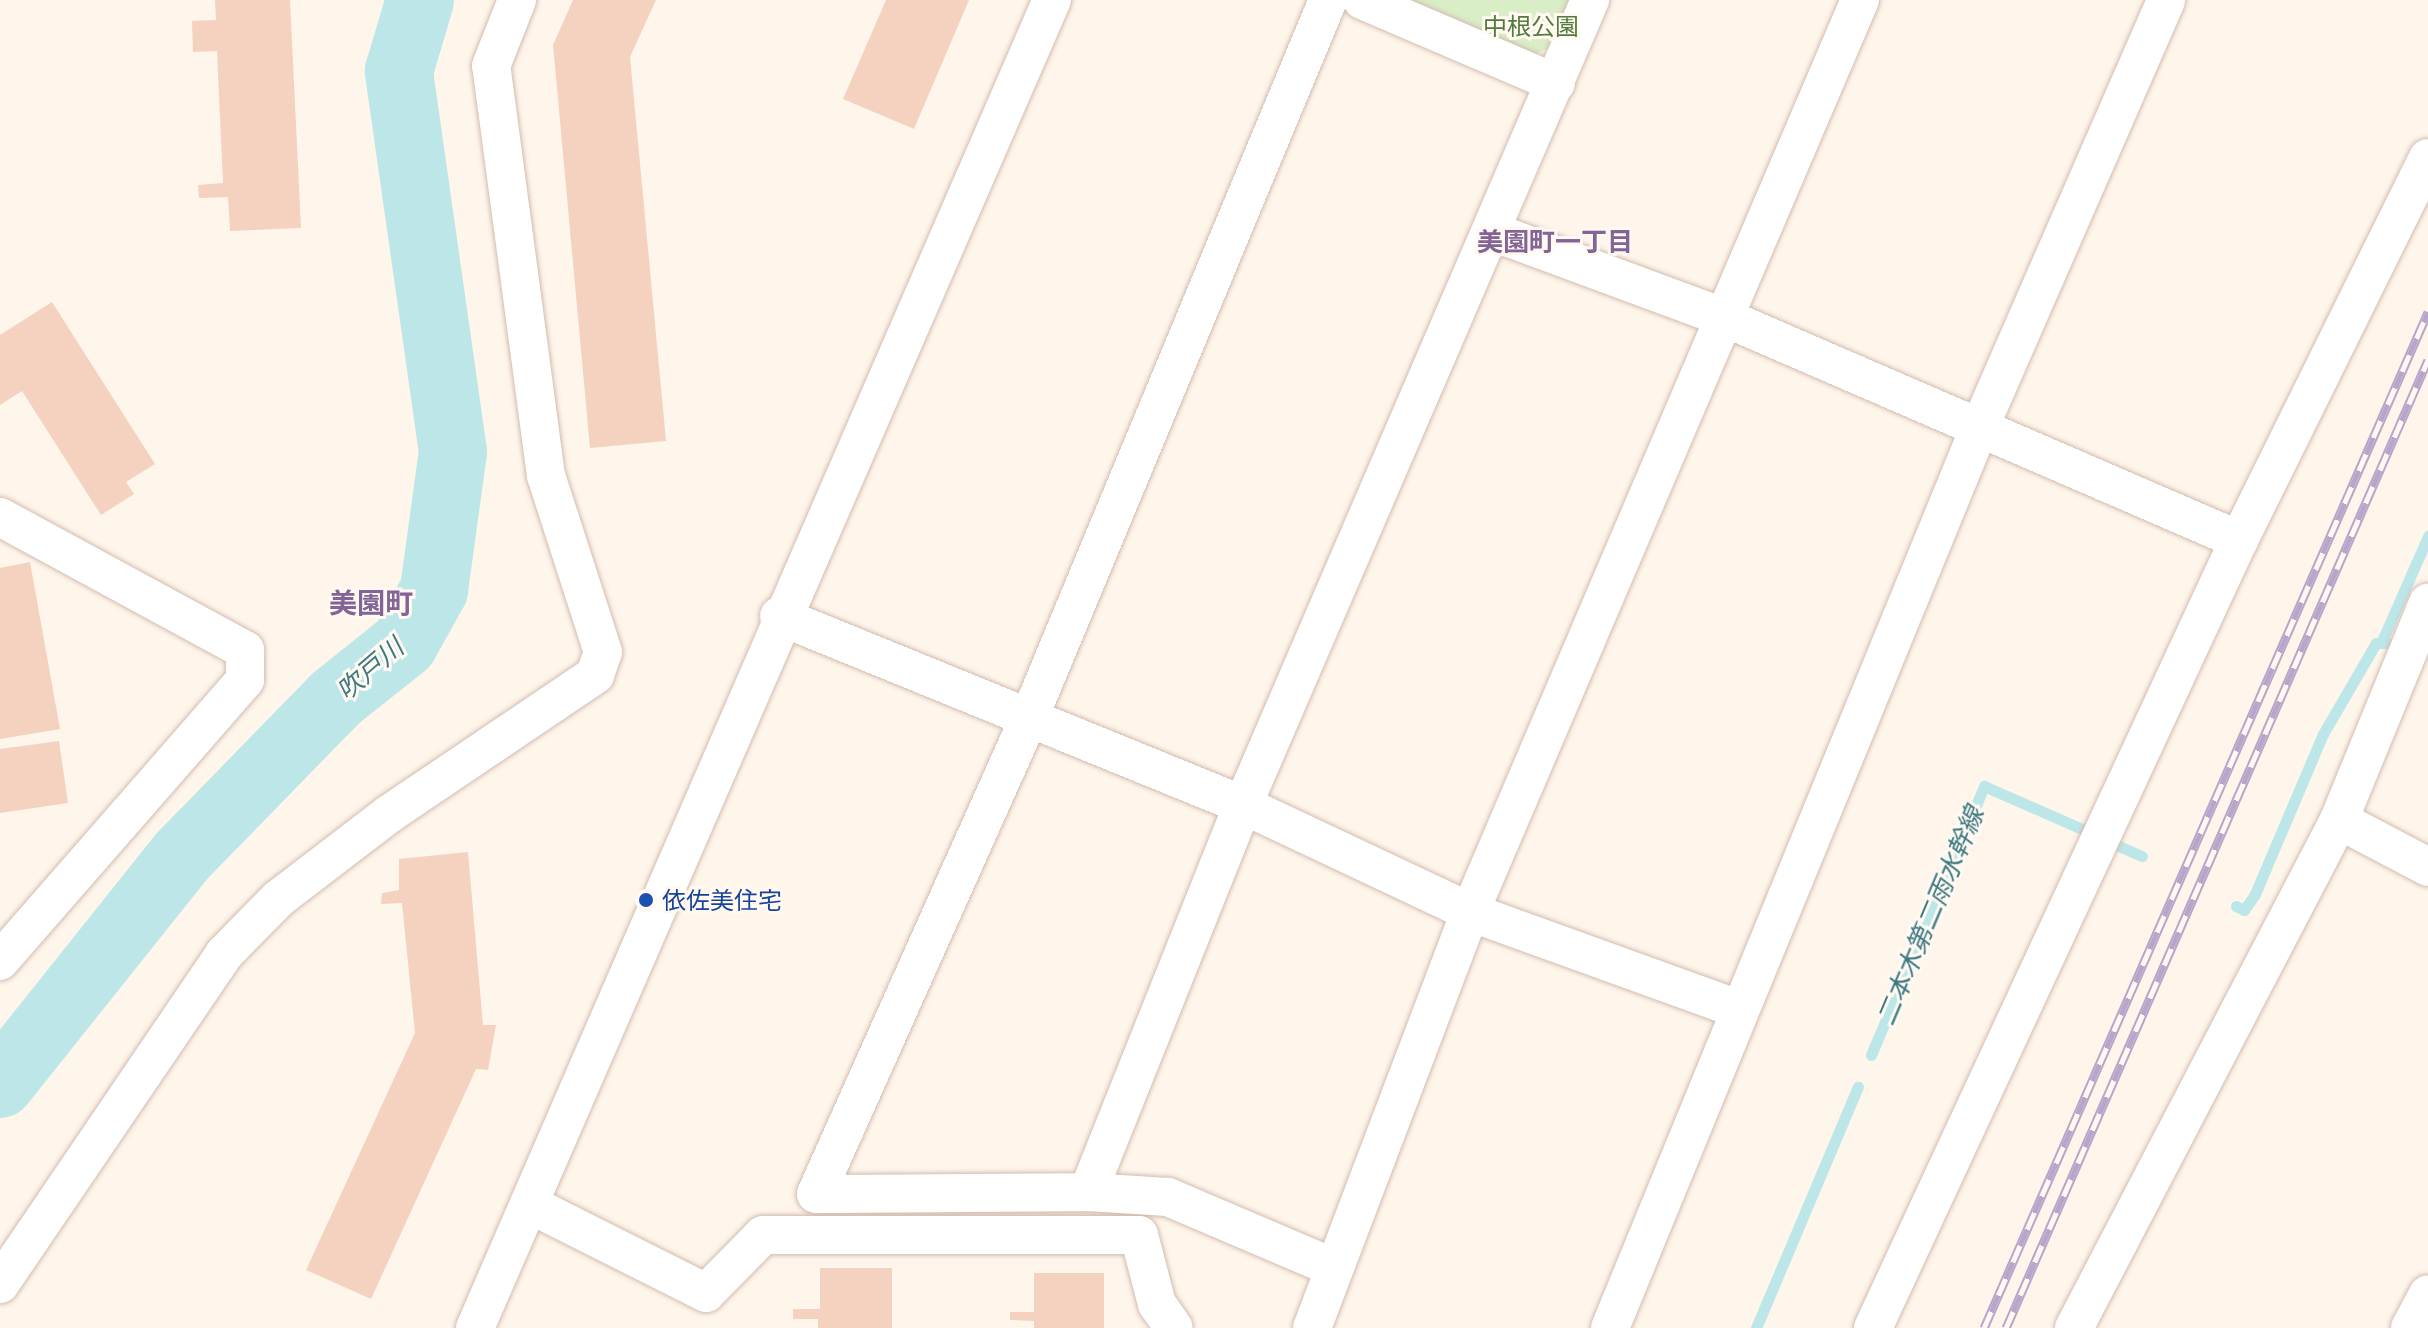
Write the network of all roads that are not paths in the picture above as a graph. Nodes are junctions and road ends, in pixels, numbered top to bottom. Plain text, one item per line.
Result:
1 (517, 0) edge
2 (1052, 0) edge
3 (1328, 0) edge
4 (1362, 0) edge
5 (1590, 0) edge
6 (1860, 0) edge
7 (2166, 0) edge
8 (1556, 83) junction
9 (2428, 158) edge
10 (1493, 232) junction
11 (1728, 319) junction
12 (1978, 431) junction
13 (0, 517) edge
14 (2239, 540) junction
15 (2428, 603) edge
16 (779, 616) junction
17 (1029, 718) junction
18 (1243, 805) junction
19 (2339, 820) junction
20 (2428, 867) edge
21 (1470, 912) junction
22 (0, 961) edge
23 (1738, 1009) junction
24 (1088, 1192) junction
25 (531, 1205) junction
26 (1330, 1266) junction
27 (0, 1284) edge
28 (2428, 1294) edge
29 (475, 1328) edge
30 (1174, 1328) edge
31 (1312, 1328) edge
32 (1610, 1328) edge
33 (1873, 1328) edge
34 (2074, 1328) edge
35 (2410, 1328) edge

1 - 27 street
2 - 16 street
3 - 17 street
4 - 8 street
5 - 8 street
6 - 11 street
7 - 12 street
8 - 10 street
9 - 14 street
10 - 11 street
10 - 18 street
11 - 12 street
11 - 21 street
12 - 14 street
12 - 23 street
13 - 22 street
14 - 33 street
15 - 19 street
16 - 17 street
16 - 25 street
17 - 18 street
17 - 24 street
18 - 21 street
18 - 24 street
19 - 20 street
19 - 34 street
21 - 23 street
21 - 26 street
23 - 32 street
24 - 26 street
25 - 29 street
25 - 30 street
26 - 31 street
28 - 35 street

